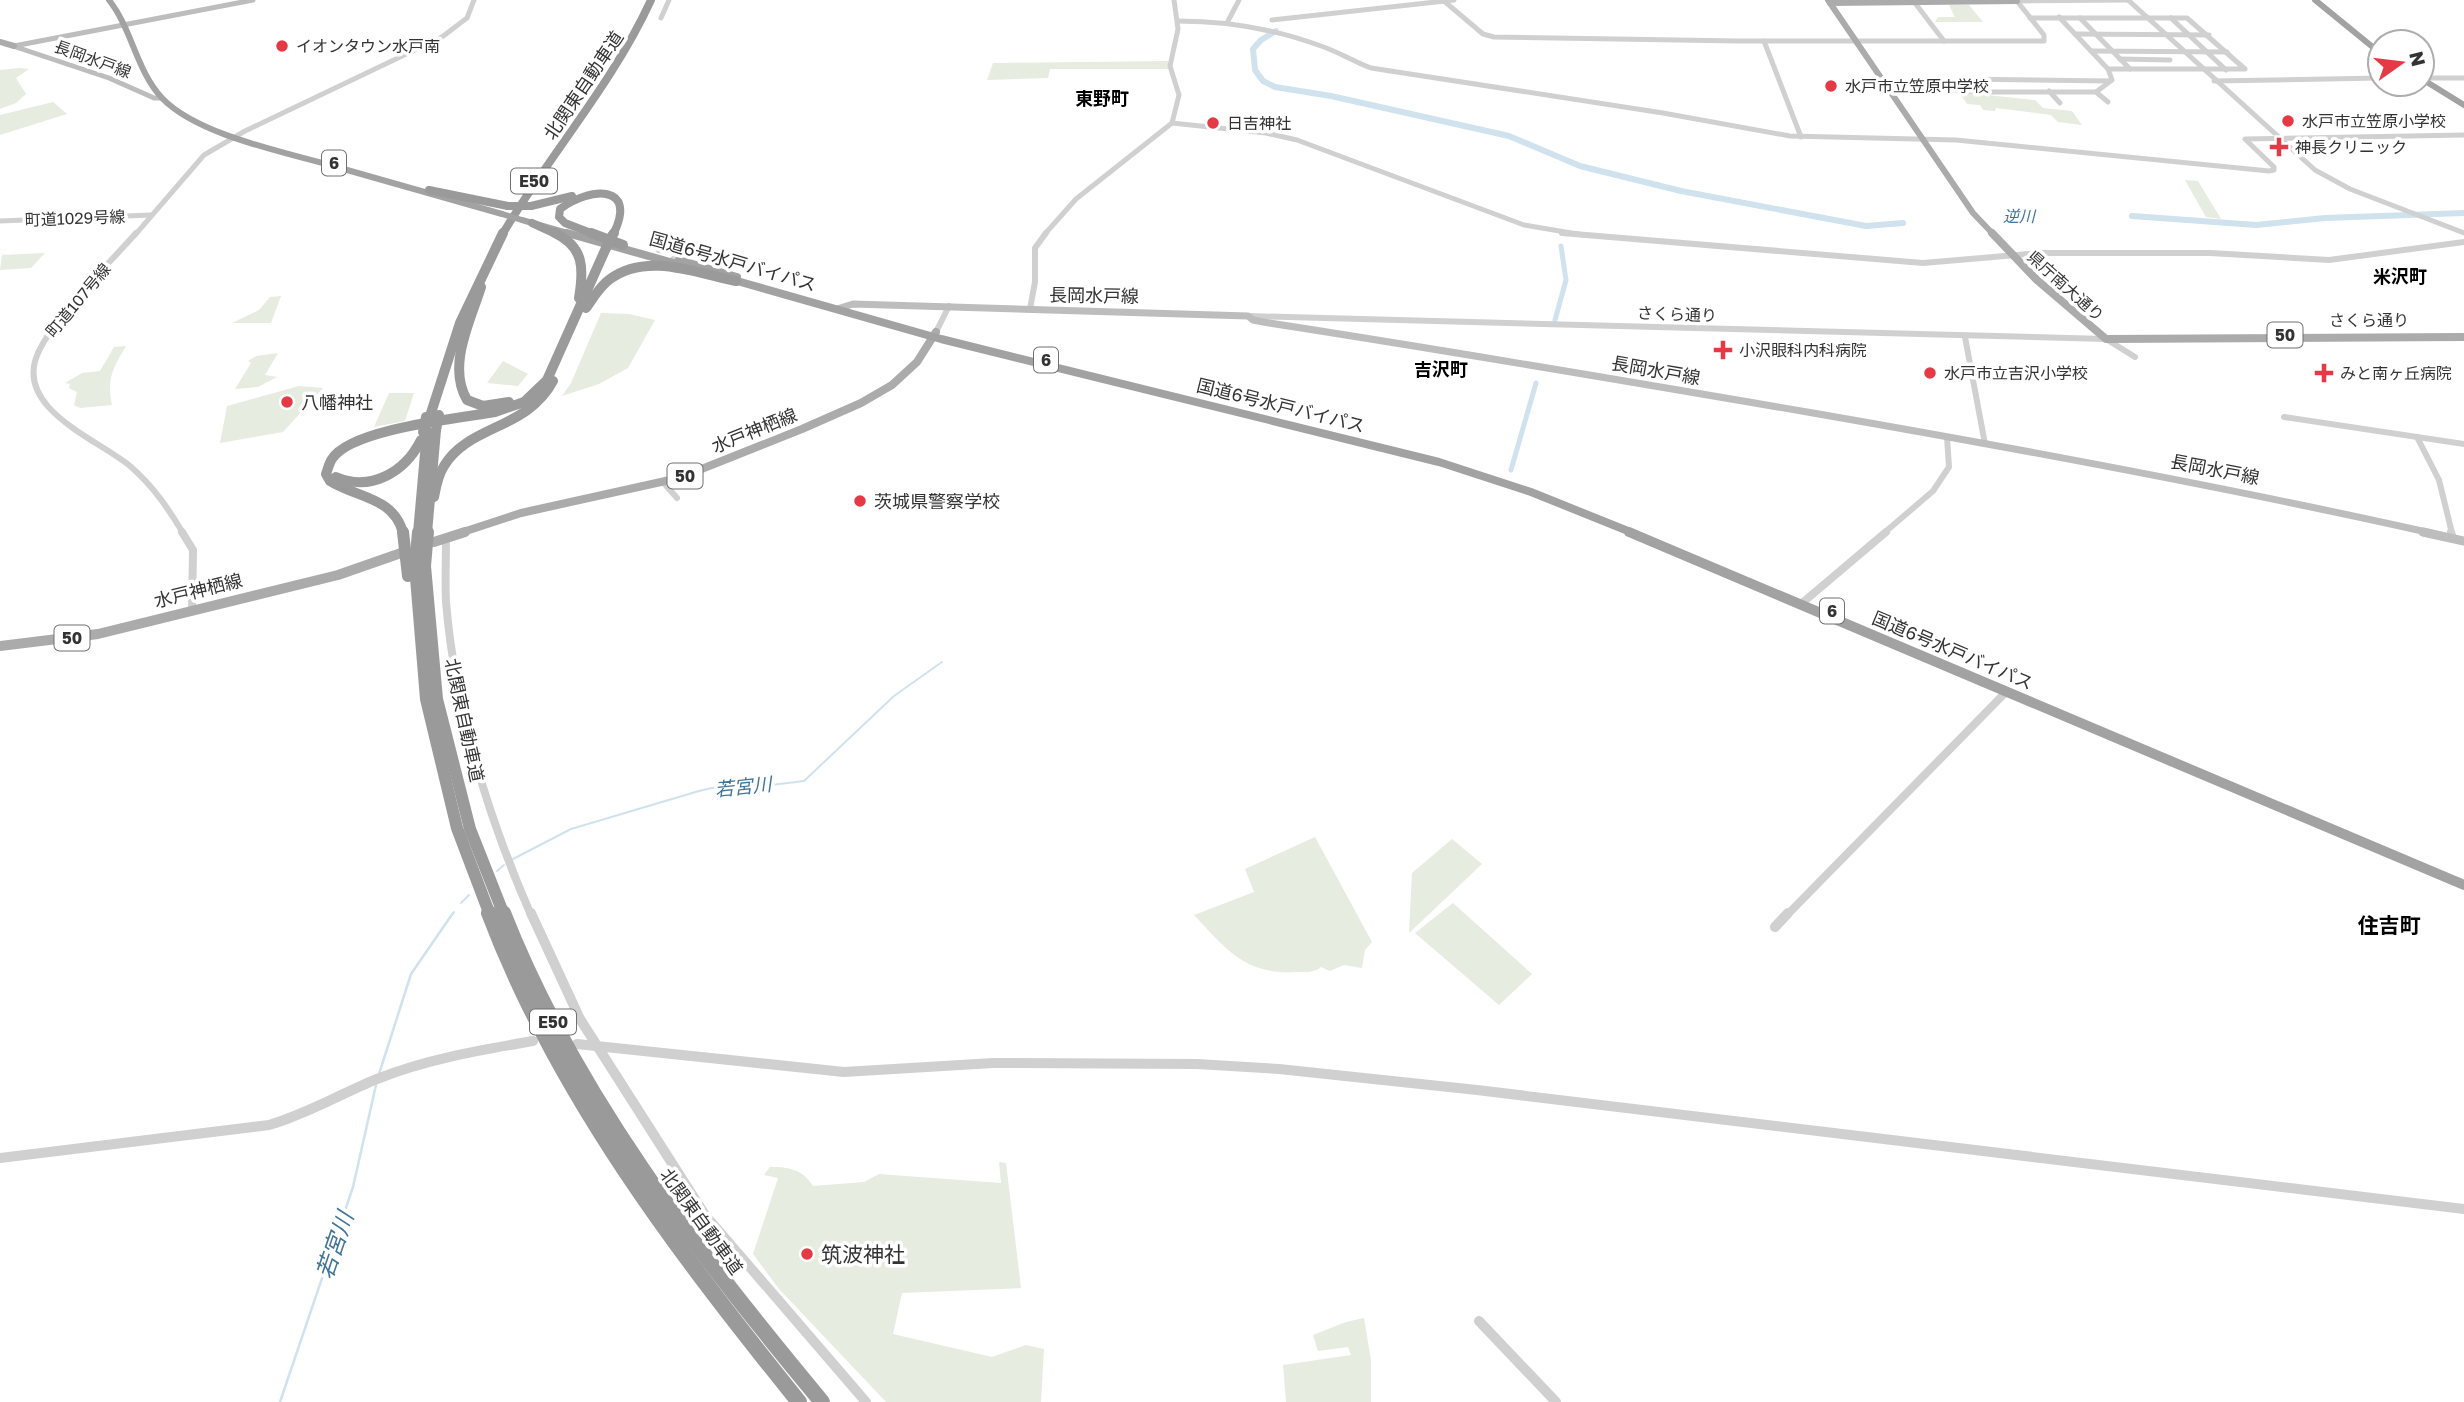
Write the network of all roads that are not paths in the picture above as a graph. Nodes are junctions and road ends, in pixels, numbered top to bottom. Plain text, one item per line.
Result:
1 (108, 0) edge
2 (116, 0) edge
3 (253, 0) edge
4 (474, 0) edge
5 (651, 0) edge
6 (656, 0) edge
7 (669, 0) edge
8 (1174, 0) edge
9 (1238, 0) edge
10 (1454, 0) edge
11 (2075, 0) edge
12 (2129, 0) edge
13 (2318, 0) edge
14 (1444, 1) edge
15 (2016, 1) edge
16 (1832, 2) edge
17 (1915, 3) junction
18 (2031, 18) junction
19 (2059, 18) junction
20 (2080, 18) junction
21 (2148, 18) junction
22 (2171, 18) junction
23 (661, 19) dead end
24 (1272, 20) dead end
25 (1178, 21) junction
26 (1228, 21) junction
27 (128, 24) junction
28 (2075, 34) junction
29 (2096, 34) junction
30 (2136, 34) junction
31 (2165, 34) junction
32 (2189, 35) junction
33 (2209, 35) junction
34 (2366, 39) edge
35 (1764, 41) junction
36 (1858, 41) junction
37 (1944, 41) junction
38 (0, 42) edge
39 (14, 46) junction
40 (0, 50) edge
41 (2091, 51) junction
42 (2112, 51) junction
43 (2153, 51) junction
44 (2162, 51) junction
45 (2183, 51) junction
46 (2207, 51) junction
47 (2227, 52) junction
48 (2120, 60) junction
49 (2170, 60) junction
50 (2108, 69) junction
51 (2130, 69) junction
52 (2180, 69) junction
53 (2202, 69) junction
54 (2226, 69) junction
55 (2366, 78) edge
56 (2464, 78) edge
57 (1962, 79) dead end
58 (2038, 79) junction
59 (2436, 79) edge
60 (2110, 81) junction
61 (2214, 81) junction
62 (1889, 86) junction
63 (2436, 89) edge
64 (2050, 92) junction
65 (2096, 92) junction
66 (162, 98) junction
67 (2108, 102) dead end
68 (2060, 103) dead end
69 (2464, 107) edge
70 (1172, 122) junction
71 (2464, 135) edge
72 (236, 136) junction
73 (1801, 137) junction
74 (1923, 138) junction
75 (2280, 139) junction
76 (429, 190) joint
77 (505, 211) junction
78 (151, 215) junction
79 (526, 220) junction
80 (0, 221) edge
81 (2464, 233) edge
82 (617, 240) junction
83 (2464, 243) edge
84 (608, 249) joint
85 (659, 250) dead end
86 (2015, 255) junction
87 (672, 260) junction
88 (736, 281) junction
89 (481, 287) junction
90 (870, 304) junction
91 (949, 306) junction
92 (839, 308) junction
93 (582, 309) junction
94 (1030, 309) junction
95 (862, 312) junction
96 (1271, 320) junction
97 (935, 335) junction
98 (2464, 335) edge
99 (1965, 337) junction
100 (2106, 339) junction
101 (2135, 357) dead end
102 (551, 377) junction
103 (432, 416) junction
104 (2284, 417) dead end
105 (429, 431) junction
106 (1947, 437) junction
107 (2417, 437) junction
108 (1985, 444) junction
109 (2464, 444) edge
110 (663, 482) junction
111 (677, 498) dead end
112 (446, 538) junction
113 (2453, 538) junction
114 (2464, 541) edge
115 (434, 542) dead end
116 (401, 554) dead end
117 (425, 577) junction
118 (1803, 602) junction
119 (192, 610) junction
120 (418, 642) junction
121 (0, 646) edge
122 (2006, 692) junction
123 (2464, 878) edge
124 (2464, 885) edge
125 (1775, 926) dead end
126 (533, 1041) dead end
127 (577, 1044) dead end
128 (597, 1046) junction
129 (0, 1158) edge
130 (2464, 1209) edge
131 (1479, 1321) dead end
132 (799, 1402) edge
133 (822, 1402) edge
134 (866, 1402) edge
135 (1556, 1402) edge

1 - 27 highway, 国道6号水戸バイパス / 6
2 - 27 highway, 国道6号水戸バイパス / 6
3 - 27 main road
4 - 72 street, 町道107号線
5 - 103 highway, 北関東自動車道 / E50
6 - 89 highway, 北関東自動車道 / E50
7 - 23 street
8 - 25 street
9 - 26 street
10 - 14 street
11 - 12 street
11 - 15 street
12 - 21 street
13 - 34 highway
14 - 24 street
14 - 35 street
15 - 17 main road
15 - 18 street
16 - 17 main road
16 - 36 main road, 県庁南大通り
17 - 37 street
18 - 19 street
18 - 37 street
19 - 20 street
19 - 28 street
20 - 21 street
20 - 29 street
21 - 22 street
21 - 31 street
22 - 32 street
22 - 33 street
25 - 26 street
25 - 70 street
26 - 73 street
27 - 39 main road
27 - 66 highway, 国道6号水戸バイパス / 6
27 - 72 highway, 国道6号水戸バイパス / 6
28 - 29 street
28 - 41 street
29 - 30 street
29 - 42 street
30 - 31 street
30 - 43 street
31 - 32 street
31 - 45 street
32 - 33 street
32 - 46 street
33 - 47 street
35 - 36 street
35 - 73 street
36 - 37 street
36 - 62 main road, 県庁南大通り
38 - 39 main road
39 - 40 main road
39 - 66 main road, 長岡水戸線
41 - 42 street
41 - 50 street
42 - 43 street
42 - 48 street
43 - 44 street
44 - 45 street
44 - 49 street
45 - 46 street
45 - 53 street
46 - 47 street
46 - 54 street
47 - 54 street
48 - 49 street
48 - 51 street
49 - 52 street
50 - 51 street
50 - 60 street
51 - 52 street
52 - 53 street
53 - 54 street
53 - 61 street
55 - 61 street
56 - 59 street
57 - 58 street
58 - 60 street
58 - 64 street
60 - 65 street
61 - 75 street
62 - 64 street
62 - 74 main road, 県庁南大通り
63 - 69 highway
64 - 65 street
64 - 68 street
65 - 67 street
66 - 72 highway, 国道6号水戸バイパス / 6
70 - 86 street
70 - 94 street
71 - 75 street
72 - 76 highway, 国道6号水戸バイパス / 6
72 - 77 highway, 国道6号水戸バイパス / 6
72 - 78 street, 町道107号線
73 - 74 street
74 - 75 street
74 - 86 main road, 県庁南大通り
75 - 81 street
76 - 77 highway
77 - 79 highway, 国道6号水戸バイパス / 6, bridge
77 - 82 highway, bridge
78 - 80 street, 町道1029号線
78 - 119 street, 町道107号線
79 - 82 highway, 国道6号水戸バイパス / 6
79 - 87 highway, 国道6号水戸バイパス / 6
79 - 93 highway
82 - 82 highway
82 - 84 highway, bridge
82 - 87 highway, 国道6号水戸バイパス / 6
83 - 86 street
84 - 93 highway
85 - 87 street
86 - 100 main road, 県庁南大通り
87 - 88 highway, 国道6号水戸バイパス / 6
87 - 92 highway, 国道6号水戸バイパス / 6
88 - 92 highway, 国道6号水戸バイパス / 6
88 - 93 highway
89 - 102 highway
89 - 103 highway, 北関東自動車道 / E50
90 - 91 main road, 長岡水戸線
90 - 92 main road, 長岡水戸線
90 - 95 main road
91 - 94 main road, 長岡水戸線
91 - 97 street
92 - 95 highway, 国道6号水戸バイパス / 6
92 - 97 highway, 国道6号水戸バイパス / 6
93 - 102 highway
94 - 96 main road, 長岡水戸線
95 - 97 highway, 国道6号水戸バイパス / 6
96 - 99 street, さくら通り
96 - 106 main road, 長岡水戸線
97 - 110 main road, 水戸神栖線 / 50
97 - 118 highway, 国道6号水戸バイパス / 6
98 - 100 main road, さくら通り / 50
99 - 100 street, さくら通り
99 - 108 street
100 - 101 street
102 - 105 highway
102 - 117 highway
102 - 120 highway
103 - 105 highway, bridge
104 - 107 street
105 - 117 highway, 北関東自動車道 / E50
105 - 120 highway, 北関東自動車道 / E50
106 - 108 main road, 長岡水戸線
106 - 118 street
107 - 109 street
107 - 113 street
108 - 113 main road, 長岡水戸線
110 - 111 street
110 - 112 main road, 水戸神栖線 / 50
112 - 115 main road, 水戸神栖線 / 50
112 - 128 street
113 - 114 main road, 長岡水戸線
116 - 119 main road, 水戸神栖線 / 50
117 - 133 highway, 北関東自動車道 / E50
118 - 122 highway, 国道6号水戸バイパス / 6
118 - 123 highway, 国道6号水戸バイパス / 6
119 - 121 main road, 水戸神栖線 / 50
120 - 132 highway, 北関東自動車道 / E50
122 - 124 highway, 国道6号水戸バイパス / 6
122 - 125 street
126 - 129 street
127 - 128 street
128 - 130 street
128 - 134 street
131 - 135 street

